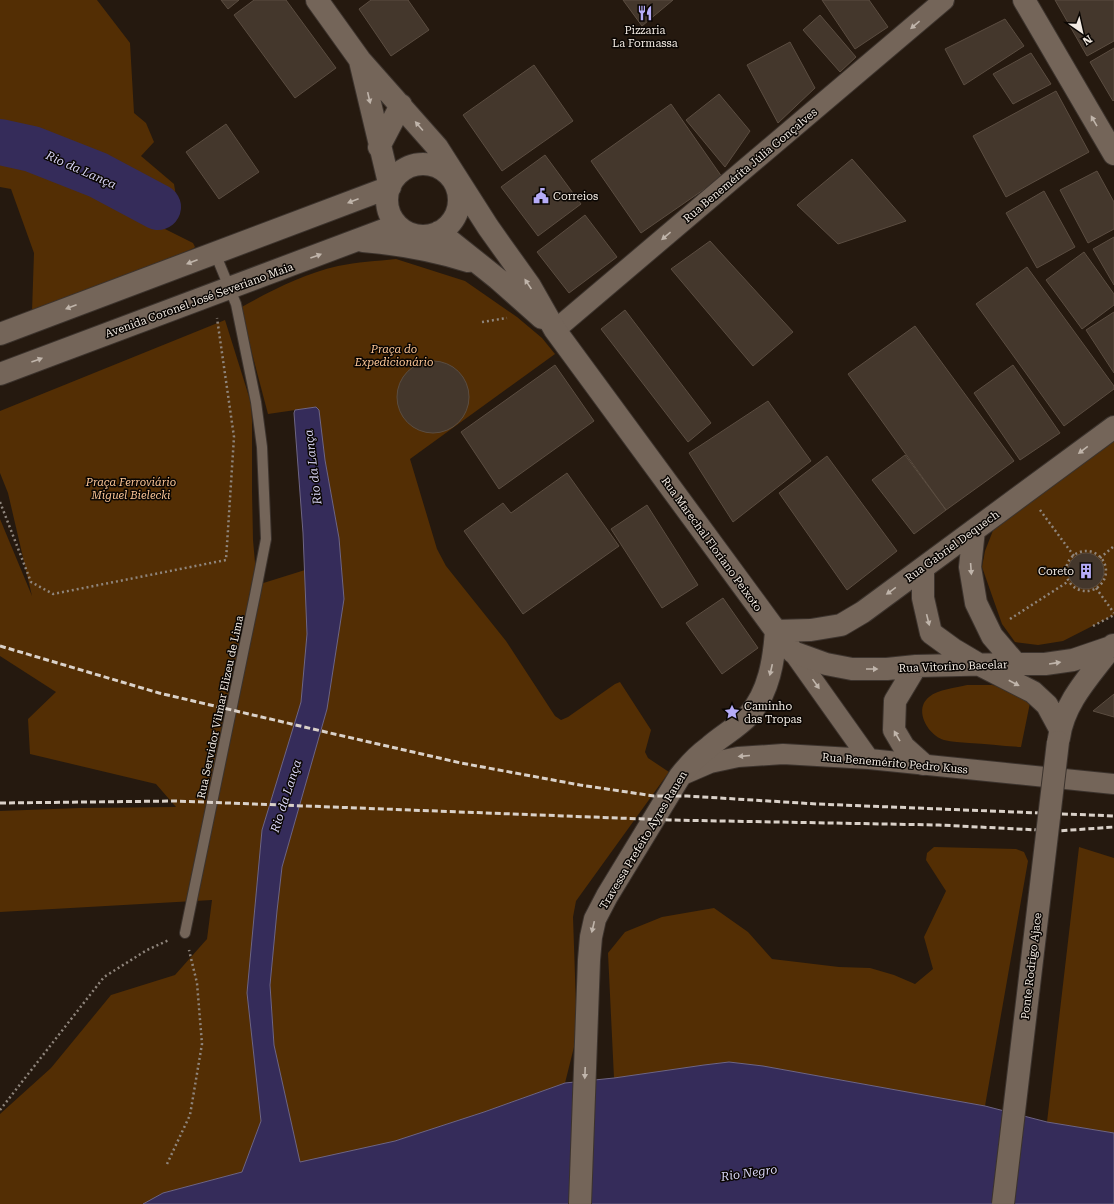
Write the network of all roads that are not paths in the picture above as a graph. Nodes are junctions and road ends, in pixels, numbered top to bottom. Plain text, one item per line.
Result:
1 (317, 0) edge
2 (944, 0) edge
3 (1024, 0) edge
4 (360, 60) junction
5 (401, 105) junction
6 (380, 147) junction
7 (1114, 154) edge
8 (438, 157) junction
9 (390, 187) junction
10 (460, 201) junction
11 (397, 225) junction
12 (488, 227) junction
13 (439, 232) junction
14 (356, 241) junction
15 (215, 253) junction
16 (480, 266) junction
17 (233, 296) junction
18 (555, 330) junction
19 (0, 334) edge
20 (0, 374) edge
21 (1114, 427) edge
22 (974, 530) junction
23 (923, 568) junction
24 (776, 631) junction
25 (1114, 645) edge
26 (793, 652) junction
27 (980, 664) junction
28 (1016, 664) junction
29 (916, 666) junction
30 (1059, 735) junction
31 (868, 759) junction
32 (923, 764) junction
33 (680, 776) junction
34 (1114, 784) edge
35 (185, 933) road end
36 (580, 1204) edge
37 (1003, 1204) edge

1 - 4 main road, Rua Marechal Floriano Peixoto
2 -> 18 street, Rua Benemérita Júlia Gonçalves
7 -> 3 main road
4 - 5 main road, Rua Marechal Floriano Peixoto
4 -> 6 main road, Rua Marechal Floriano Peixoto
5 - 6 main road
8 -> 5 main road, Rua Marechal Floriano Peixoto
6 - 9 main road, Rua Marechal Floriano Peixoto
8 - 9 main road
8 - 10 main road
8 - 12 main road, Rua Marechal Floriano Peixoto
9 - 11 main road
9 -> 15 main road
10 - 12 main road, Rua Marechal Floriano Peixoto
10 - 13 main road
11 - 13 main road
11 - 14 main road, Avenida Coronel José Severiano Maia
18 -> 12 main road, Rua Marechal Floriano Peixoto
13 - 16 main road, Rua Marechal Floriano Peixoto
14 - 16 main road
17 -> 14 main road, Avenida Coronel José Severiano Maia
15 - 17 lane, Rua Servidor Vilmar Elizeu de Lima
15 -> 19 main road
16 - 18 main road, Rua Marechal Floriano Peixoto
20 -> 17 main road, Avenida Coronel José Severiano Maia
17 - 35 lane, Rua Servidor Vilmar Elizeu de Lima
18 - 24 main road, Rua Marechal Floriano Peixoto
21 -> 22 main road, Rua Gabriel Dequech
22 - 23 main road, Rua Gabriel Dequech
22 -> 28 main road
23 -> 24 main road, Rua Gabriel Dequech
23 -> 27 main road
24 - 26 main road, Rua Marechal Floriano Peixoto
24 -> 33 main road, Travessa Prefeito Ayres Rauen
28 -> 25 main road, Rua Vitorino Bacelar
25 - 30 main road, Ponte Rodrigo Ajace
26 -> 29 main road, Rua Vitorino Bacelar
26 -> 31 street, Rua Marechal Floriano Peixoto
27 - 28 main road, Rua Vitorino Bacelar
27 - 29 main road, Rua Vitorino Bacelar
27 -> 30 main road
32 -> 29 main road
30 - 37 main road, Ponte Rodrigo Ajace, bridge
31 - 32 street, Rua Benemérito Pedro Kuss
31 -> 33 street, Rua Benemérito Pedro Kuss
32 - 34 street, Rua Benemérito Pedro Kuss
33 -> 36 main road, Travessa Prefeito Ayres Rauen

